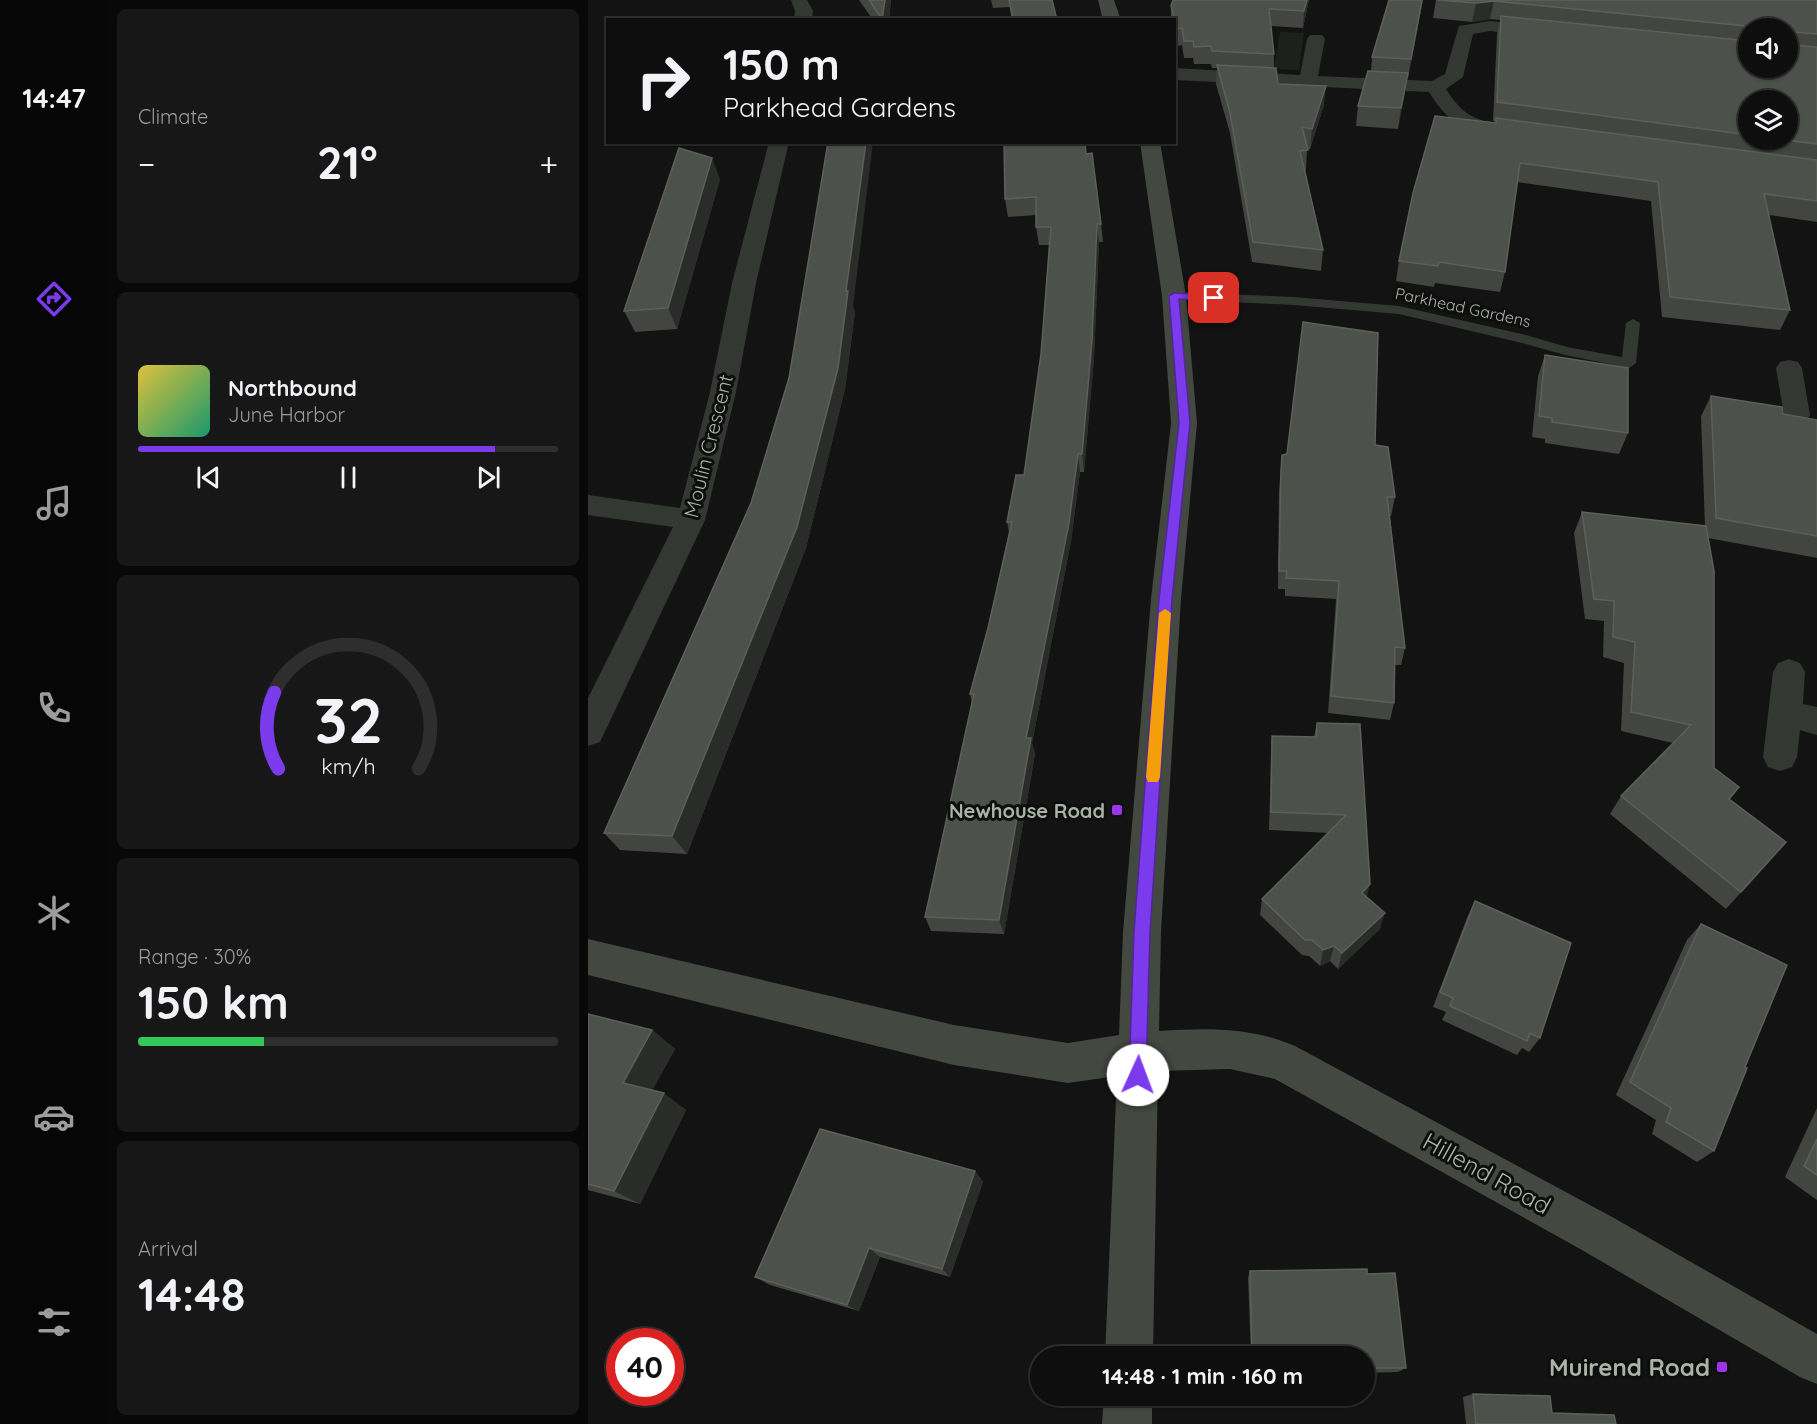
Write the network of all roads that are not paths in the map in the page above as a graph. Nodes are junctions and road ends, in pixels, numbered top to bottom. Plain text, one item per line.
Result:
1 (800, 0) edge
2 (1106, 0) edge
3 (803, 18) edge
4 (1111, 18) edge
5 (1561, 34) edge
6 (1316, 39) dead end
7 (1176, 74) edge
8 (1308, 80) junction
9 (1435, 87) junction
10 (1515, 133) edge
11 (779, 144) edge
12 (1150, 144) edge
13 (1174, 296) junction
14 (1633, 323) dead end
15 (588, 505) edge
16 (691, 520) junction
17 (1789, 672) dead end
18 (1786, 712) junction
19 (1817, 722) edge
20 (588, 732) edge
21 (1779, 757) dead end
22 (588, 957) edge
23 (1138, 1052) junction
24 (1130, 1346) edge
25 (1817, 1360) edge
26 (1128, 1406) edge
27 (1127, 1424) edge

1 - 3 street
2 - 4 street
5 - 9 street
6 - 8 street
7 - 8 street
8 - 9 street
9 - 10 street
11 - 16 street, Moulin Crescent
12 - 13 street
13 - 14 lane, Parkhead Gardens
13 - 23 street
15 - 16 street
16 - 20 street, Moulin Crescent
17 - 18 street
18 - 19 street
18 - 21 street
22 - 23 street
23 - 24 street
23 - 25 street, Hillend Road
26 - 27 street

